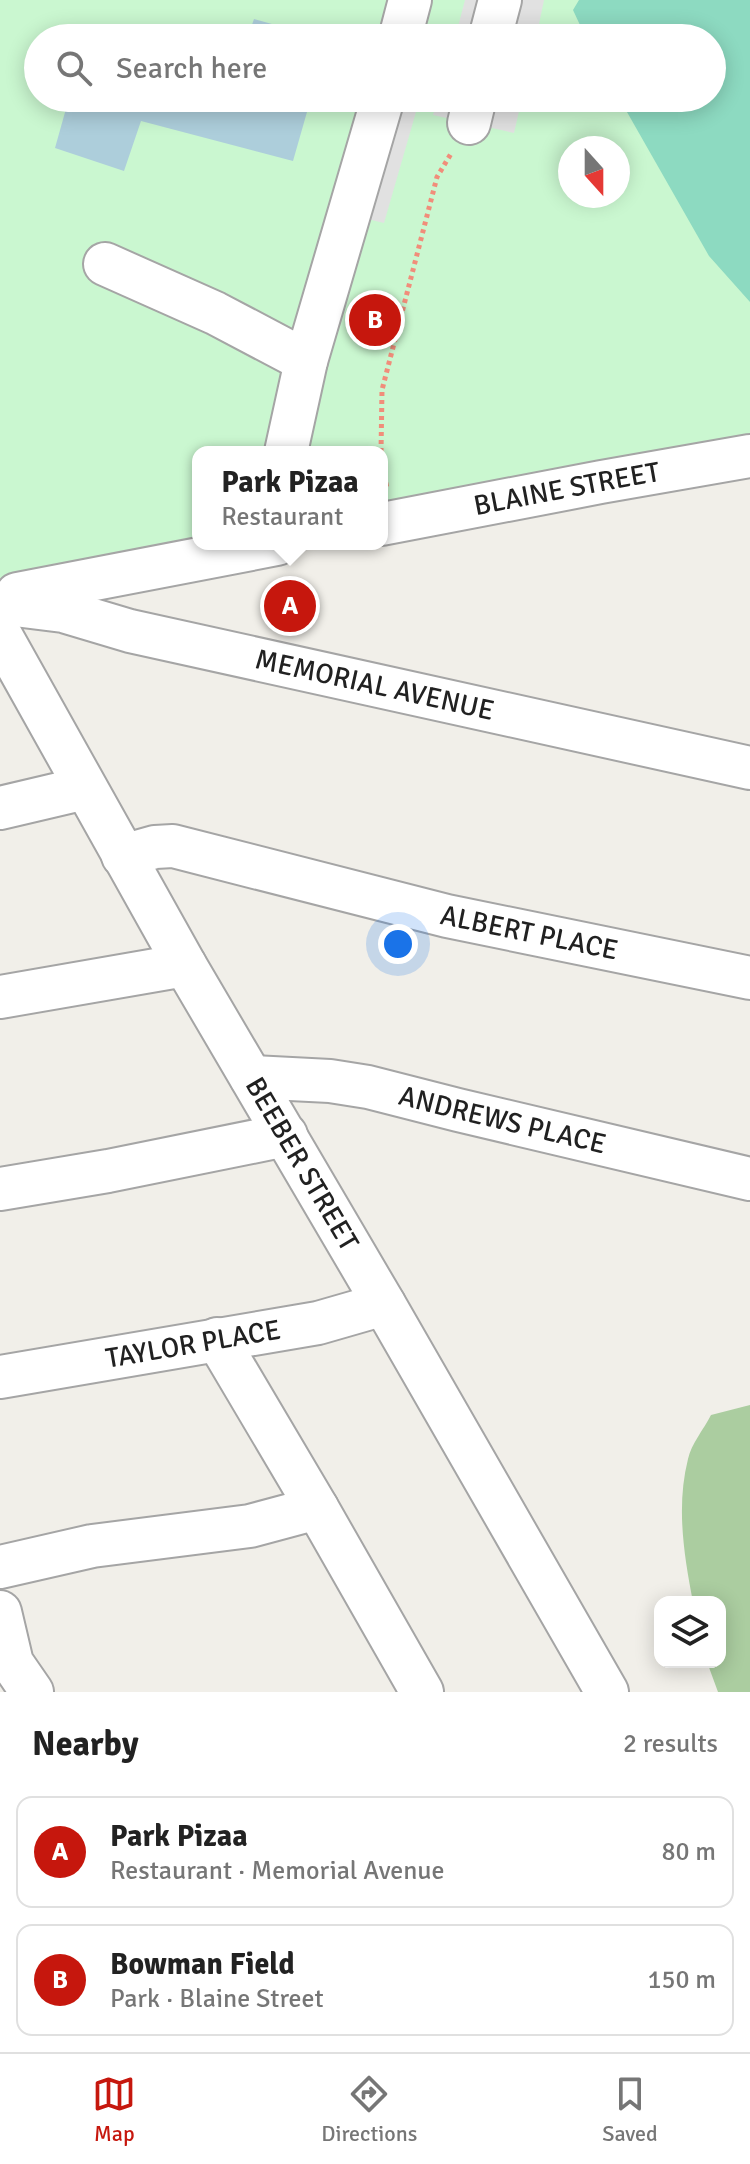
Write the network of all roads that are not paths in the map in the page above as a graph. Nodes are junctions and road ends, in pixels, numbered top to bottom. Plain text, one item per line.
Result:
1 (410, 0) edge
2 (500, 0) edge
3 (404, 24) edge
4 (494, 24) edge
5 (379, 112) edge
6 (105, 264) dead end
7 (306, 361) junction
8 (287, 446) edge
9 (750, 456) edge
10 (388, 523) edge
11 (244, 550) edge
12 (0, 600) edge
13 (0, 634) edge
14 (750, 768) edge
15 (85, 788) junction
16 (0, 808) edge
17 (123, 856) junction
18 (185, 965) junction
19 (750, 978) edge
20 (0, 997) edge
21 (251, 1077) junction
22 (286, 1135) junction
23 (750, 1179) edge
24 (0, 1189) edge
25 (384, 1304) junction
26 (217, 1339) junction
27 (0, 1377) edge
28 (317, 1508) junction
29 (0, 1567) edge
30 (0, 1612) edge
31 (32, 1692) edge
32 (422, 1692) edge
33 (607, 1692) edge

1 - 3 street
2 - 4 street
5 - 7 street
6 - 7 street
7 - 8 street
9 - 10 street, BLAINE STREET
11 - 12 street
12 - 14 street, MEMORIAL AVENUE
13 - 15 street, BEEBER STREET
15 - 16 street
15 - 17 street, BEEBER STREET
17 - 18 street, BEEBER STREET
17 - 19 street, ALBERT PLACE
18 - 20 street
18 - 21 street, BEEBER STREET
21 - 22 street, BEEBER STREET
21 - 23 street, ANDREWS PLACE
22 - 24 street
22 - 25 street, BEEBER STREET
25 - 26 street, TAYLOR PLACE
25 - 33 street, BEEBER STREET
26 - 27 street, TAYLOR PLACE
26 - 28 street
28 - 29 street
28 - 32 street
30 - 31 street

